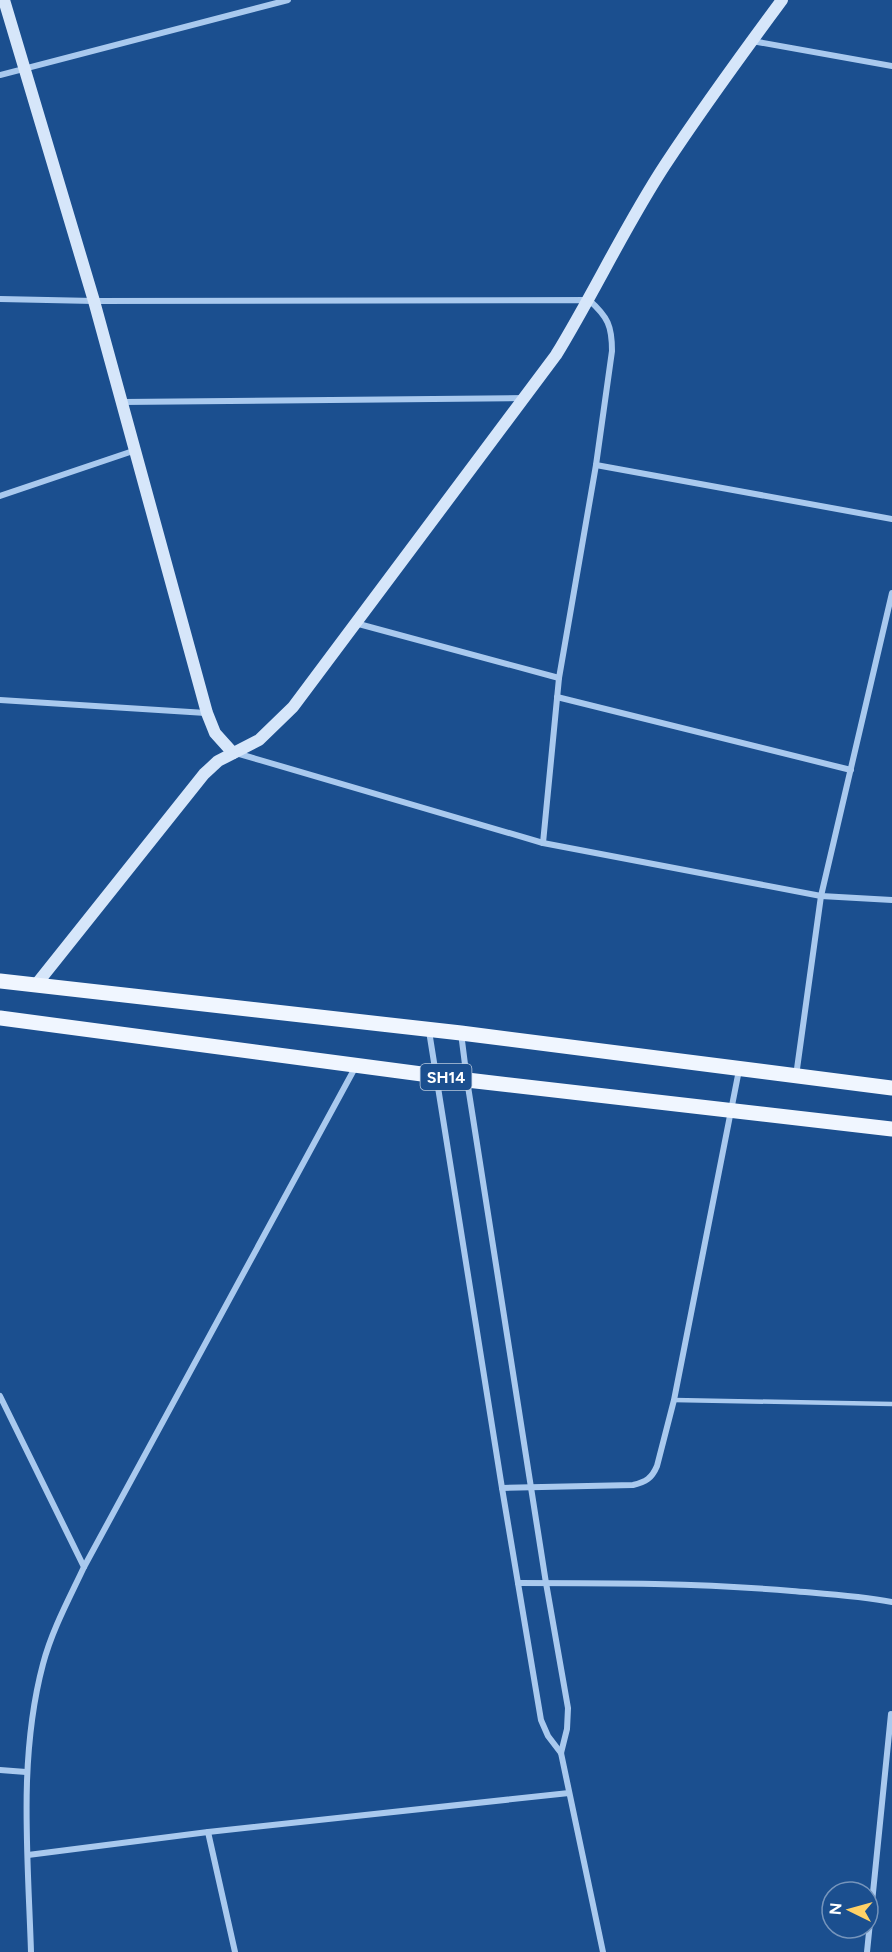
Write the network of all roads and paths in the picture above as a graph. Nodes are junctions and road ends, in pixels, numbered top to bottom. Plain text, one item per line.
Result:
1 (4, 0) edge
2 (288, 0) edge
3 (782, 0) edge
4 (752, 41) junction
5 (892, 66) edge
6 (23, 69) junction
7 (0, 75) edge
8 (0, 299) edge
9 (589, 300) junction
10 (94, 301) junction
11 (525, 398) junction
12 (122, 402) junction
13 (136, 450) junction
14 (596, 465) junction
15 (0, 496) edge
16 (892, 519) edge
17 (892, 593) edge
18 (355, 623) junction
19 (559, 678) junction
20 (557, 697) junction
21 (0, 700) edge
22 (207, 713) junction
23 (233, 753) junction
24 (851, 770) junction
25 (543, 843) junction
26 (821, 896) junction
27 (892, 900) edge
28 (0, 981) edge
29 (34, 986) junction
30 (0, 1018) edge
31 (429, 1030) junction
32 (461, 1033) junction
33 (357, 1064) junction
34 (739, 1069) junction
35 (436, 1076) junction
36 (796, 1076) junction
37 (467, 1080) junction
38 (892, 1088) edge
39 (732, 1111) junction
40 (892, 1129) edge
41 (0, 1396) edge
42 (674, 1400) junction
43 (892, 1404) edge
44 (531, 1486) junction
45 (502, 1488) junction
46 (84, 1567) junction
47 (518, 1583) junction
48 (546, 1583) junction
49 (892, 1602) edge
50 (891, 1714) edge
51 (561, 1753) junction
52 (0, 1770) edge
53 (26, 1772) junction
54 (569, 1793) junction
55 (208, 1832) junction
56 (28, 1855) junction
57 (31, 1952) edge
58 (235, 1952) edge
59 (603, 1952) edge
60 (867, 1952) edge

1 - 6 street
2 - 6 street
3 - 4 street
4 - 5 street
4 - 9 street
6 - 7 street
6 - 10 street
8 - 10 street
9 - 10 street
9 - 11 street
9 - 14 street
10 - 12 street
11 - 12 street
11 - 18 street
12 - 13 street
13 - 15 street
13 - 22 street
14 - 16 street
14 - 19 street
17 - 24 street
18 - 19 street
18 - 23 street
19 - 20 street
20 - 24 street
20 - 25 street
21 - 22 street
22 - 23 street
23 - 25 street
23 - 29 street
24 - 26 street
25 - 26 street
26 - 27 street
26 - 36 street
28 - 29 main road
29 - 31 main road
30 - 33 main road, SH14
31 - 32 main road
31 - 35 street
32 - 34 main road
32 - 37 street
33 - 35 main road, SH14
33 - 46 street
34 - 36 main road
34 - 39 street
35 - 37 main road, SH14
35 - 45 street
36 - 38 main road
37 - 39 main road, SH14
37 - 44 street
39 - 40 main road, SH14
39 - 42 street
41 - 46 street
42 - 43 lane
42 - 44 street
44 - 45 street
44 - 48 street
45 - 47 street
46 - 53 street
47 - 48 street
47 - 51 street
48 - 49 street
48 - 51 street
50 - 60 street
51 - 54 street
52 - 53 street
53 - 56 street
54 - 55 street
54 - 59 street
55 - 56 street
55 - 58 street
56 - 57 street

